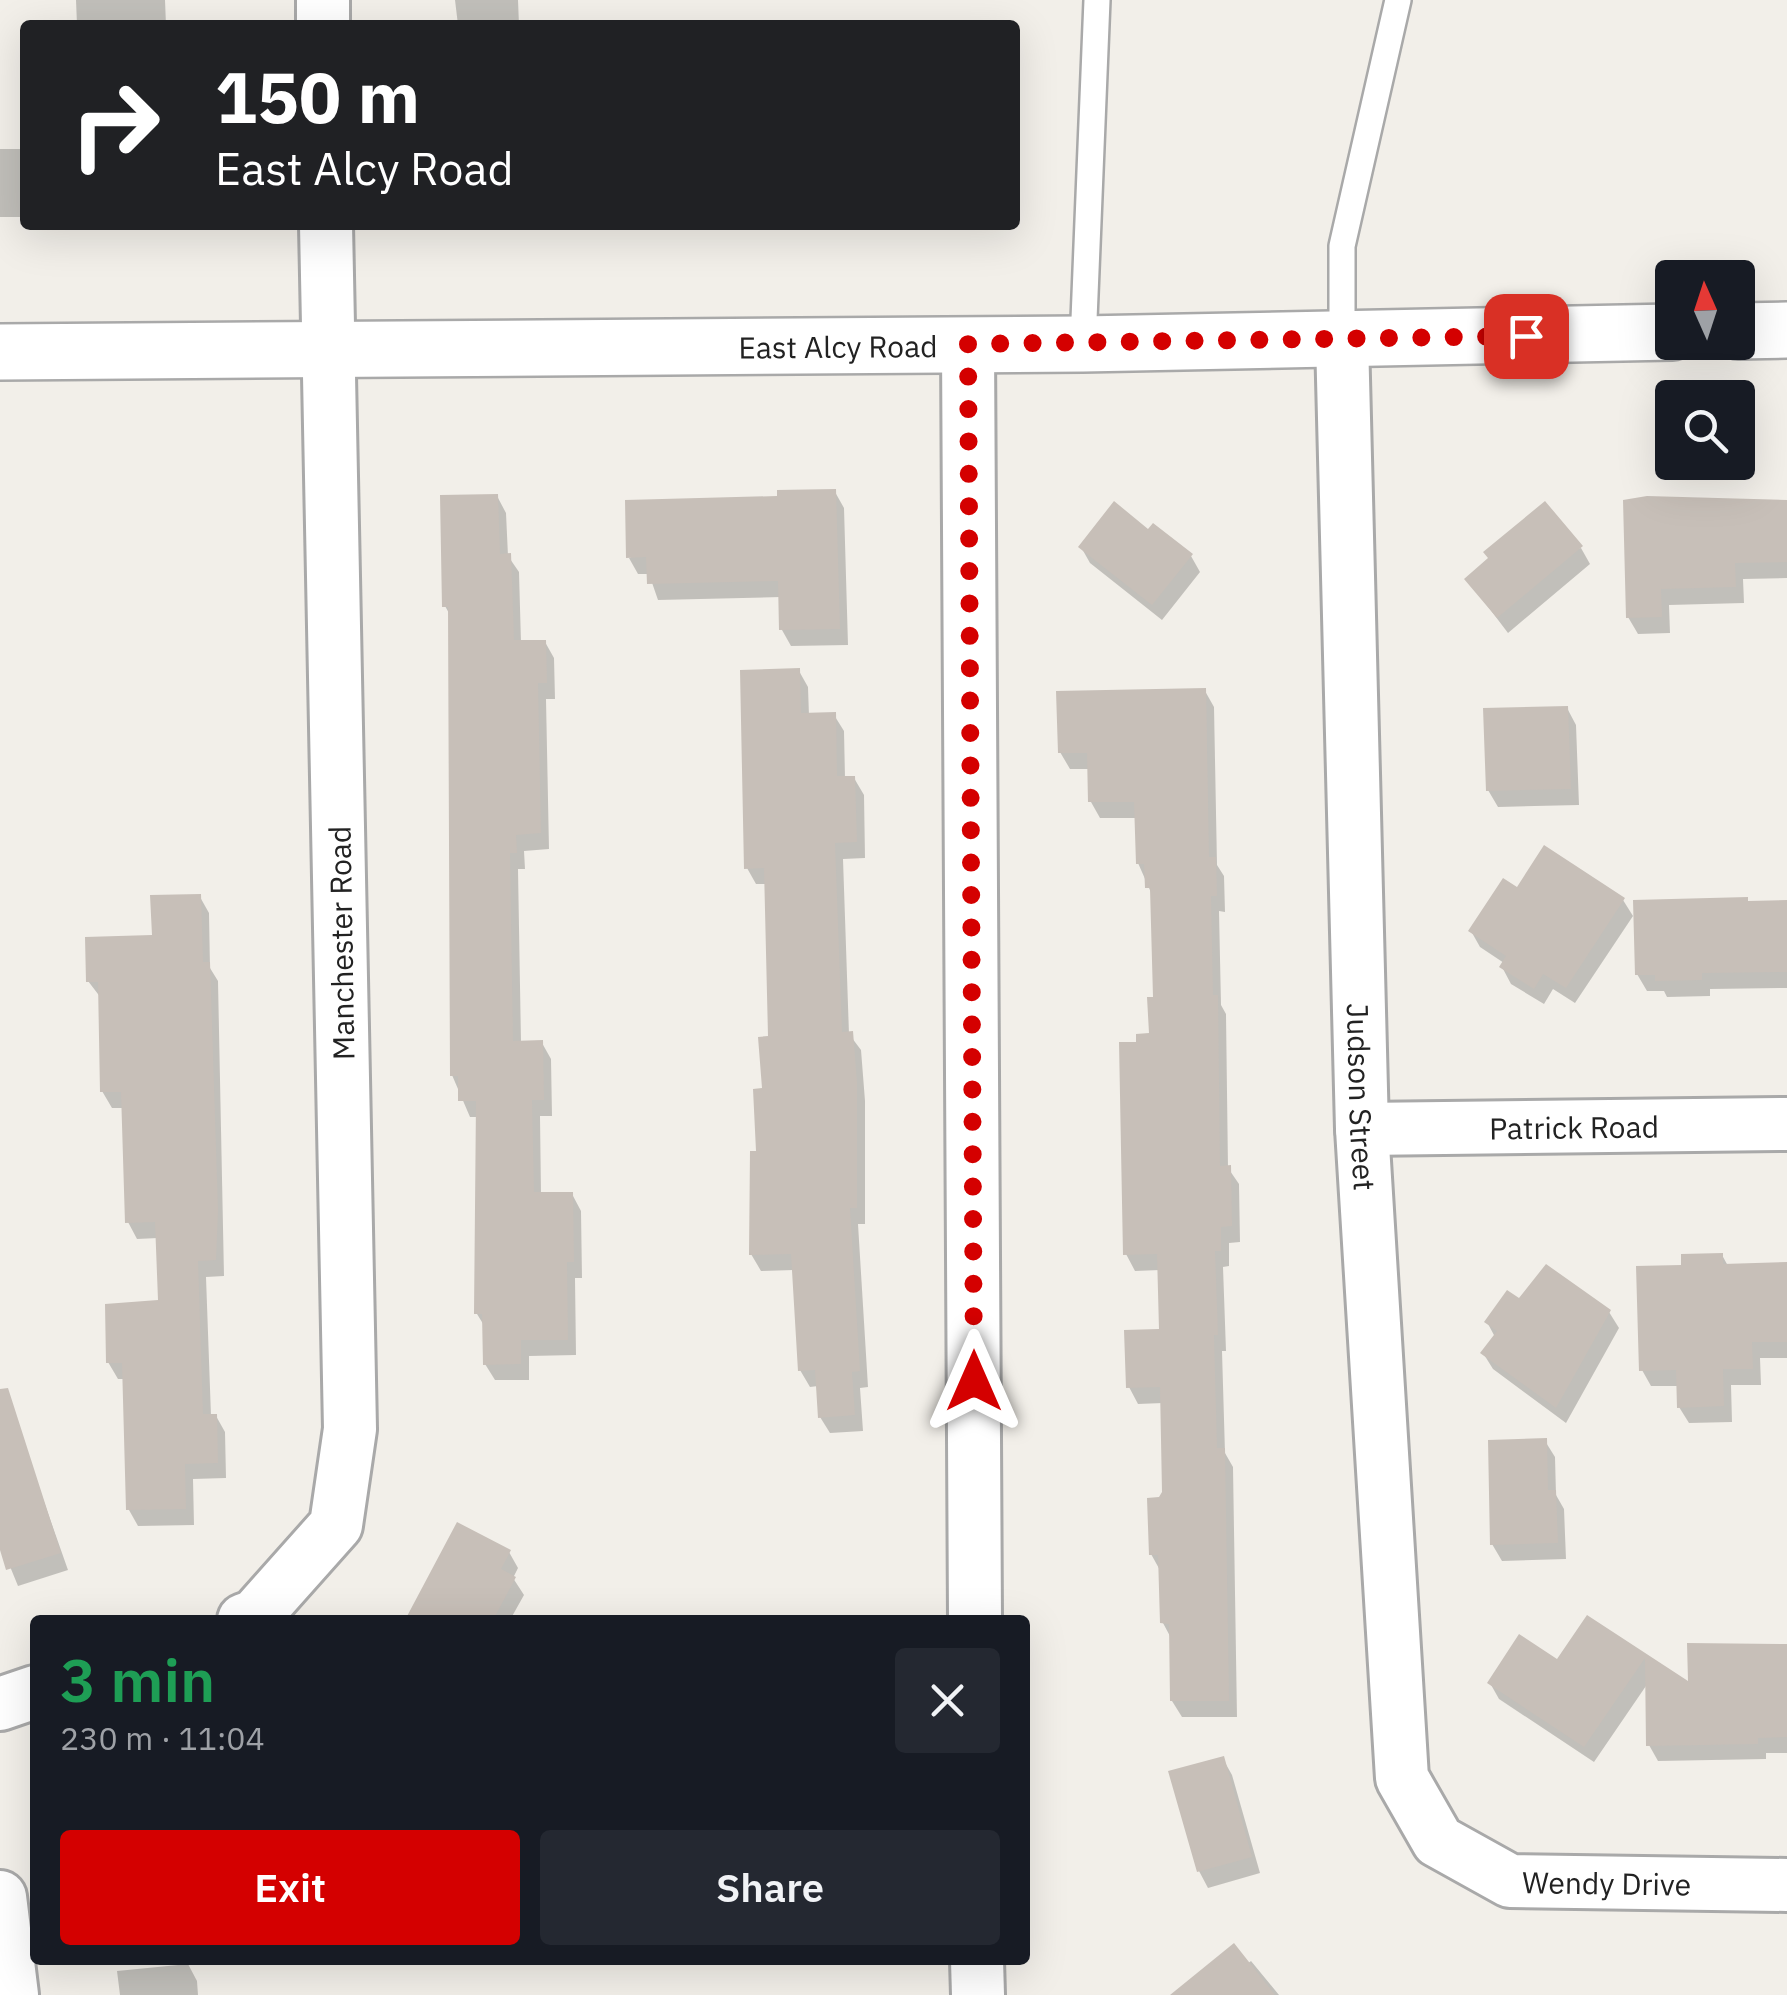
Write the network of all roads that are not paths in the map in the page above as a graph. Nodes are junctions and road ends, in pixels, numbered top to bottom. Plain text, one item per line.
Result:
1 (1097, 0) edge
2 (1398, 0) edge
3 (326, 230) edge
4 (1787, 330) edge
5 (1755, 331) edge
6 (1655, 332) edge
7 (1342, 339) junction
8 (968, 344) junction
9 (1082, 344) junction
10 (328, 350) junction
11 (0, 352) edge
12 (1787, 1124) edge
13 (1362, 1129) junction
14 (255, 1615) edge
15 (975, 1615) edge
16 (30, 1694) edge
17 (0, 1704) edge
18 (1438, 1841) joint
19 (1787, 1885) edge
20 (0, 1897) edge
21 (977, 1965) edge
22 (12, 1995) edge
23 (978, 1995) edge

1 - 9 lane
2 - 7 lane
3 - 10 street, Manchester Road
4 - 5 street
6 - 7 street, East Alcy Road
7 - 9 street, East Alcy Road
7 - 13 street, Judson Street
8 - 9 street, East Alcy Road
8 - 10 street, East Alcy Road
8 - 15 street
10 - 11 street, East Alcy Road
10 - 14 street, Manchester Road
12 - 13 street, Patrick Road
13 - 18 street, Judson Street
16 - 17 street
18 - 19 street, Wendy Drive
20 - 22 street
21 - 23 street

